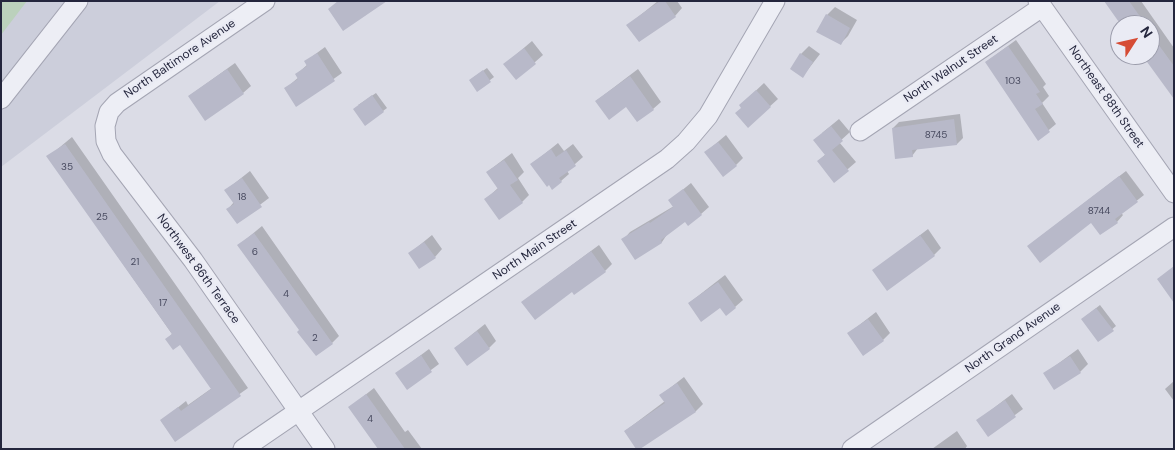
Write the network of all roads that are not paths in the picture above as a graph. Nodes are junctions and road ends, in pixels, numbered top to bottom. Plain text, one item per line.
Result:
1 (78, 1) edge
2 (265, 1) edge
3 (775, 1) edge
4 (1040, 4) edge
5 (1, 99) edge
6 (105, 126) joint
7 (860, 131) dead end
8 (1174, 193) edge
9 (1174, 227) edge
10 (298, 412) junction
11 (242, 449) edge
12 (325, 449) edge
13 (852, 449) edge

1 - 5 street
2 - 6 street, North Baltimore Avenue
3 - 10 street, North Main Street
4 - 7 street, North Walnut Street
4 - 8 street, Northeast 88th Street
6 - 10 street, Northwest 86th Terrace
9 - 13 street, North Grand Avenue
10 - 11 street, North Main Street
10 - 12 street, Northwest 86th Terrace

